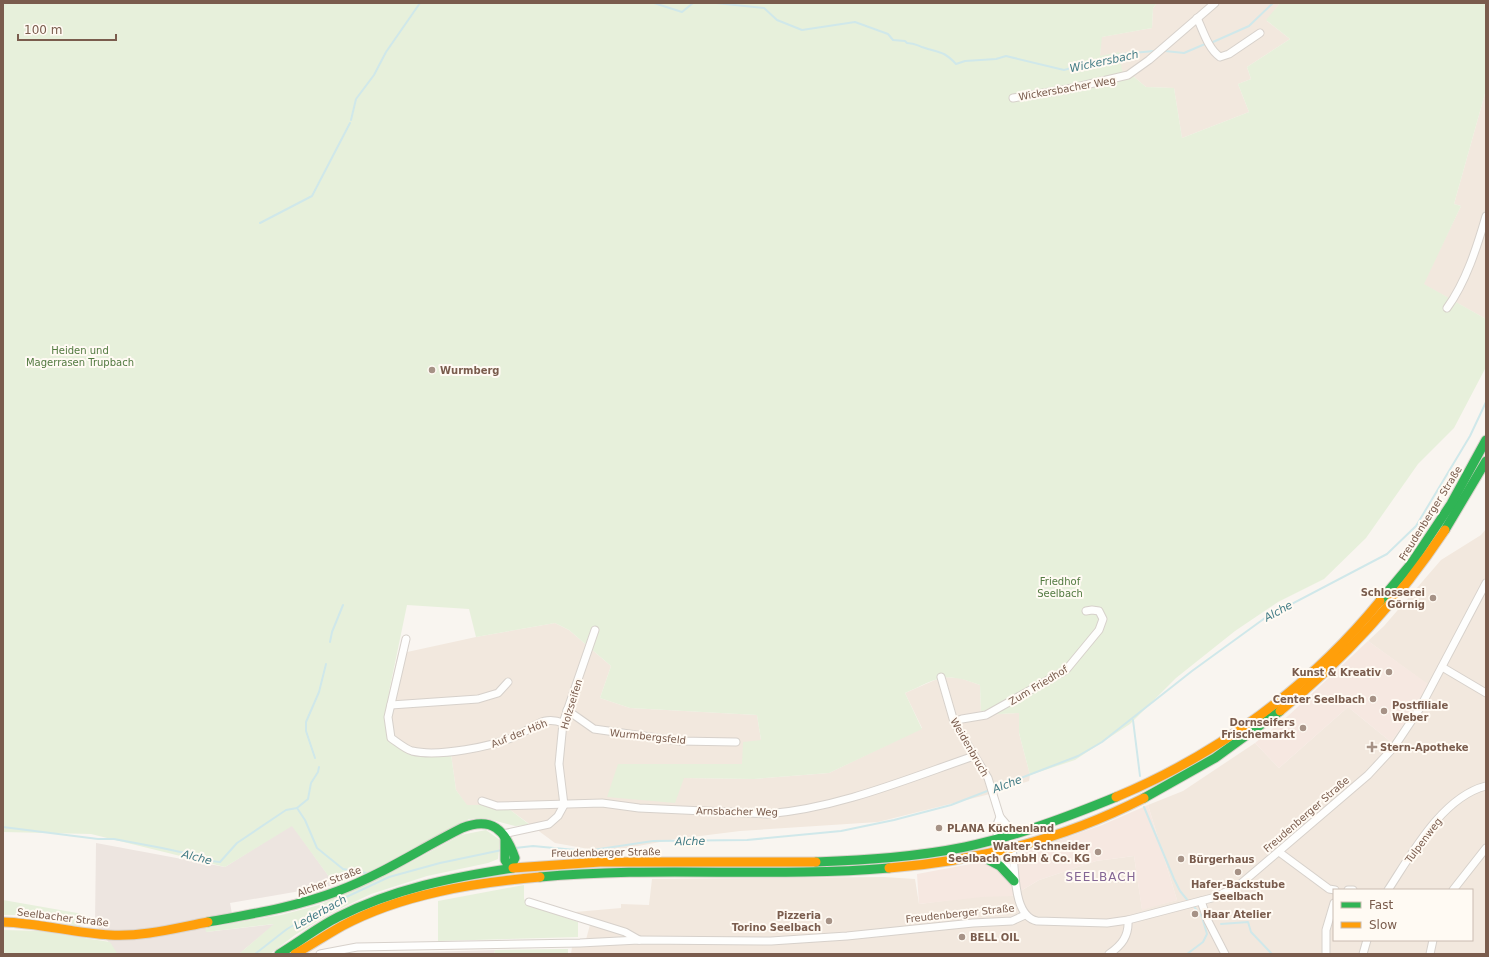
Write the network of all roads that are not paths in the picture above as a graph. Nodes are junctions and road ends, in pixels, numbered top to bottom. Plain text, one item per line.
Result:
1 (1215, 3) edge
2 (1197, 18) junction
3 (1260, 33) dead end
4 (1012, 98) dead end
5 (1486, 216) edge
6 (1447, 308) dead end
7 (1486, 440) edge
8 (1486, 462) edge
9 (1486, 583) edge
10 (1086, 611) dead end
11 (594, 630) dead end
12 (406, 639) dead end
13 (1442, 667) junction
14 (941, 677) dead end
15 (508, 682) dead end
16 (1486, 693) edge
17 (391, 705) junction
18 (567, 710) junction
19 (954, 722) junction
20 (563, 723) junction
21 (736, 742) dead end
22 (974, 756) junction
23 (1486, 786) edge
24 (482, 801) dead end
25 (564, 805) junction
26 (1000, 817) junction
27 (1009, 836) junction
28 (505, 839) junction
29 (998, 839) junction
30 (1486, 848) edge
31 (1012, 849) junction
32 (1002, 851) junction
33 (1279, 852) junction
34 (981, 856) junction
35 (510, 868) junction
36 (1011, 877) junction
37 (511, 878) junction
38 (1389, 889) edge
39 (1454, 889) edge
40 (1333, 890) edge
41 (1201, 901) junction
42 (529, 902) dead end
43 (1333, 906) edge
44 (1025, 915) junction
45 (1128, 920) junction
46 (3, 922) edge
47 (145, 933) joint
48 (639, 940) junction
49 (1366, 941) edge
50 (1432, 941) edge
51 (279, 954) edge
52 (295, 954) edge
53 (320, 954) edge
54 (1109, 954) edge
55 (1225, 954) edge
56 (1326, 954) edge
57 (1363, 954) edge
58 (1430, 954) edge

1 - 2 street, Wickersbacher Weg
2 - 3 street
2 - 4 street, Wickersbacher Weg
5 - 6 street
7 - 27 main road, Freudenberger Straße
8 - 31 main road, Freudenberger Straße
9 - 13 street, Freudenberger Straße
10 - 19 street, Zum Friedhof
11 - 18 street, Holzseifen
12 - 17 street, Auf der Höh
13 - 16 street
13 - 33 street, Freudenberger Straße
14 - 19 street, Weidenbruch
15 - 17 street
17 - 20 street, Auf der Höh
18 - 20 street, Holzseifen
18 - 21 street, Wurmbergsfeld
19 - 22 street, Weidenbruch
20 - 25 street, Holzseifen
22 - 25 street, Arnsbacher Weg
22 - 26 street, Weidenbruch
23 - 38 street, Tulpenweg
24 - 25 street, Arnsbacher Weg
25 - 28 street
26 - 27 street, Weidenbruch
26 - 29 street, Weidenbruch
27 - 29 main road, Freudenberger Straße
27 - 31 main road
28 - 35 main road
28 - 47 main road, Alcher Straße
29 - 32 main road
29 - 35 main road, Freudenberger Straße
30 - 39 street
31 - 32 main road, Freudenberger Straße
31 - 36 street
32 - 34 main road, Freudenberger Straße
32 - 36 street
33 - 40 street
33 - 41 street, Freudenberger Straße
34 - 36 main road
34 - 37 main road, Freudenberger Straße
35 - 37 main road
35 - 51 main road, Freudenberger Straße
36 - 44 street
37 - 52 main road, Freudenberger Straße
41 - 45 street, Freudenberger Straße
41 - 55 street
42 - 48 street, Freudenberger Straße
43 - 56 street
44 - 45 street, Freudenberger Straße
44 - 48 street, Freudenberger Straße
45 - 54 street
46 - 47 main road, Seelbacher Straße
48 - 53 street, Freudenberger Straße
49 - 57 street
50 - 58 street

